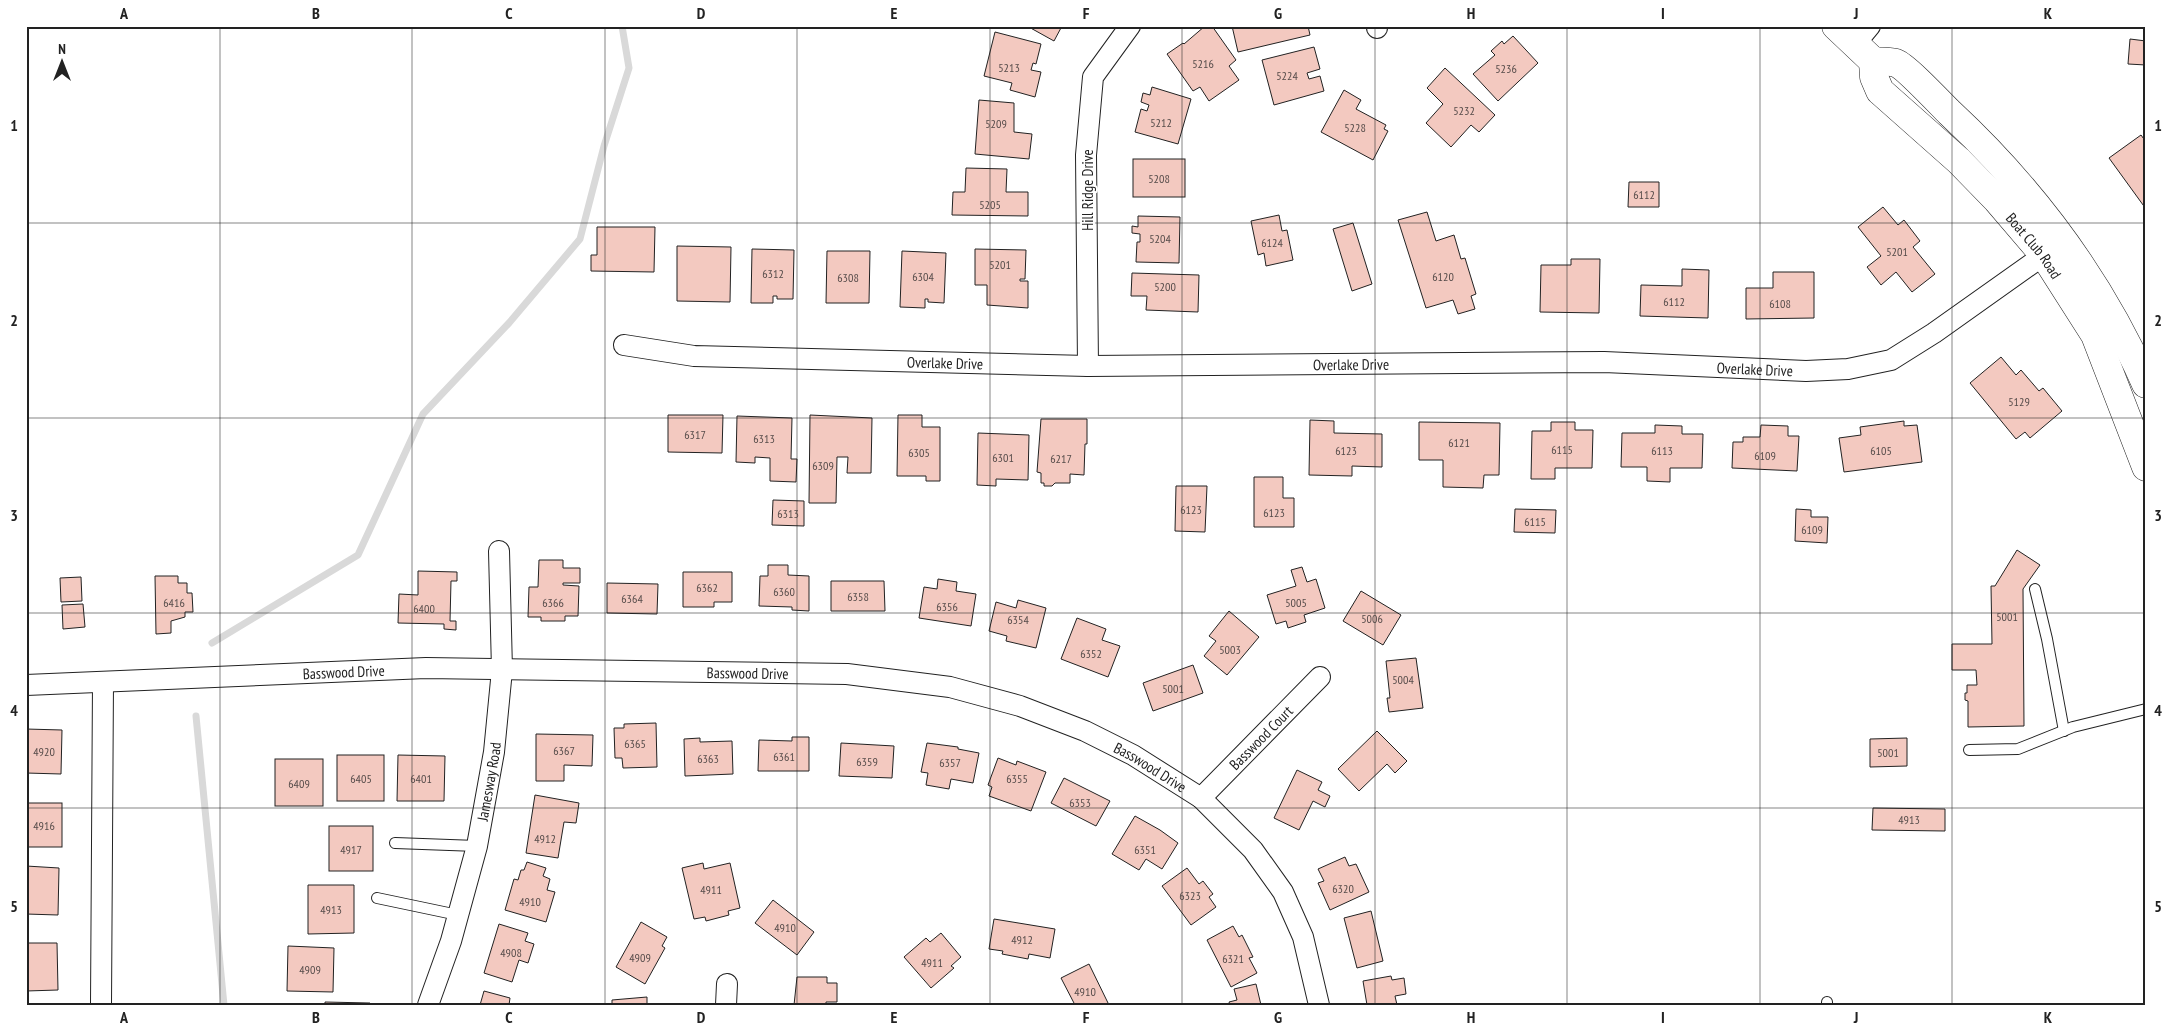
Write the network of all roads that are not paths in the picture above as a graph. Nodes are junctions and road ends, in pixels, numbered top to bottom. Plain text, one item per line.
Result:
1 (1130, 26) edge
2 (1859, 39) edge
3 (2044, 255) junction
4 (624, 345) dead end
5 (1088, 366) junction
6 (2146, 384) edge
7 (2146, 467) edge
8 (499, 550) dead end
9 (2034, 588) dead end
10 (502, 670) junction
11 (1320, 676) dead end
12 (103, 682) junction
13 (26, 685) edge
14 (2146, 709) edge
15 (2064, 731) junction
16 (1969, 750) dead end
17 (1201, 798) junction
18 (395, 844) dead end
19 (477, 846) junction
20 (377, 898) dead end
21 (458, 915) junction
22 (727, 984) dead end
23 (101, 1005) edge
24 (428, 1005) edge
25 (726, 1005) edge
26 (1319, 1005) edge

1 - 5 street, Hill Ridge Drive
2 - 3 main road, Boat Club Road
2 - 6 main road, Boat Club Road
3 - 5 street, Overlake Drive
3 - 7 main road, Boat Club Road
4 - 5 street, Overlake Drive
8 - 10 street, Jamesway Road
9 - 15 lane
10 - 12 street, Basswood Drive
10 - 17 street, Basswood Drive
10 - 19 street, Jamesway Road
11 - 17 street, Basswood Court
12 - 13 street, Basswood Drive
12 - 23 street
14 - 15 lane
15 - 16 lane
17 - 26 street, Basswood Drive
18 - 19 lane
19 - 21 street, Jamesway Road
20 - 21 lane
21 - 24 street, Jamesway Road
22 - 25 street

